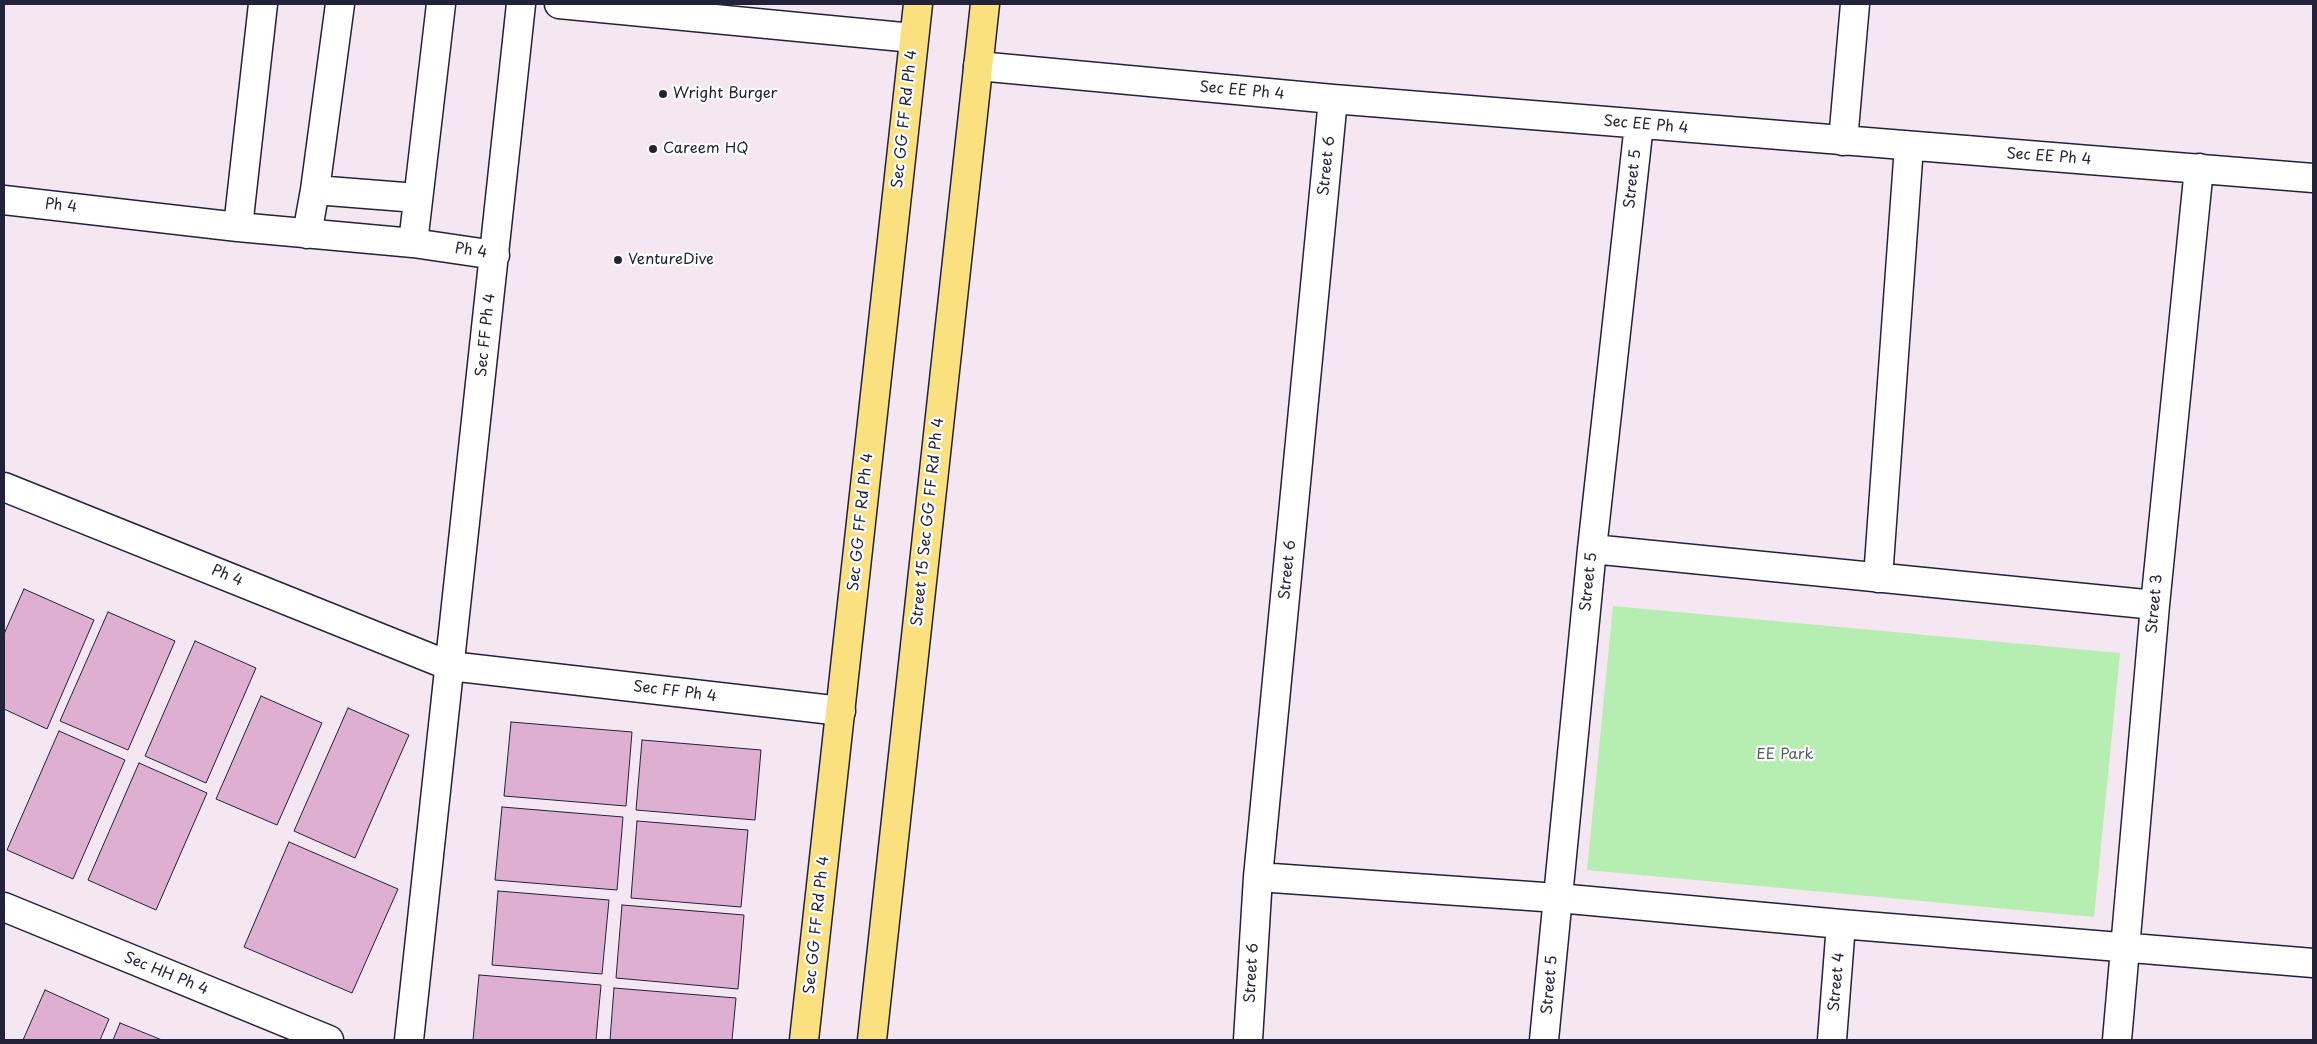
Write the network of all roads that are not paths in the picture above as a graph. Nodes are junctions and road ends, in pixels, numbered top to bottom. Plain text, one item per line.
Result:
1 (263, 4) edge
2 (340, 4) edge
3 (441, 4) edge
4 (521, 4) edge
5 (559, 4) edge
6 (918, 4) edge
7 (985, 4) edge
8 (1855, 4) edge
9 (913, 38) junction
10 (978, 66) junction
11 (1333, 99) junction
12 (1639, 124) junction
13 (1843, 141) junction
14 (1908, 146) junction
15 (2199, 168) junction
16 (2313, 178) edge
17 (316, 190) junction
18 (417, 198) junction
19 (4, 200) edge
20 (238, 227) junction
21 (307, 234) junction
22 (412, 243) junction
23 (495, 255) junction
24 (4, 487) edge
25 (1592, 549) junction
26 (1878, 578) junction
27 (2155, 605) junction
28 (450, 666) junction
29 (841, 711) junction
30 (1258, 877) junction
31 (1558, 898) junction
32 (4, 907) edge
33 (1841, 924) junction
34 (2124, 947) junction
35 (2313, 963) edge
36 (329, 1040) edge
37 (409, 1040) edge
38 (804, 1040) edge
39 (872, 1040) edge
40 (1248, 1040) edge
41 (1544, 1040) edge
42 (1832, 1040) edge
43 (2117, 1040) edge

1 - 20 street
2 - 17 street
3 - 18 street
4 - 23 street, Sec FF Ph 4
5 - 9 street
6 - 9 main road, Sec GG FF Rd Ph 4
7 - 10 main road, Street 15 Sec GG FF Rd Ph 4
8 - 13 street
9 - 29 main road, Sec GG FF Rd Ph 4
10 - 11 street, Sec EE Ph 4
10 - 39 main road, Street 15 Sec GG FF Rd Ph 4
11 - 12 street, Sec EE Ph 4
11 - 30 street, Street 6
12 - 13 street, Sec EE Ph 4
12 - 25 street, Street 5
13 - 14 street, Sec EE Ph 4
14 - 15 street, Sec EE Ph 4
14 - 26 street
15 - 16 street, Sec EE Ph 4
15 - 27 street, Street 3
17 - 18 street
17 - 21 street
18 - 22 street
19 - 20 street, Ph 4
20 - 21 street, Ph 4
21 - 22 street, Ph 4
22 - 23 street, Ph 4
23 - 28 street, Sec FF Ph 4
24 - 28 street, Ph 4
25 - 26 street
25 - 31 street, Street 5
26 - 27 street
27 - 34 street, Street 3
28 - 29 street, Sec FF Ph 4
28 - 37 street, Sec FF Ph 4
29 - 38 main road, Sec GG FF Rd Ph 4
30 - 31 street
30 - 40 street, Street 6
31 - 33 street
31 - 41 street, Street 5
32 - 36 street, Sec HH Ph 4
33 - 34 street
33 - 42 street, Street 4
34 - 35 street
34 - 43 street, Street 3

